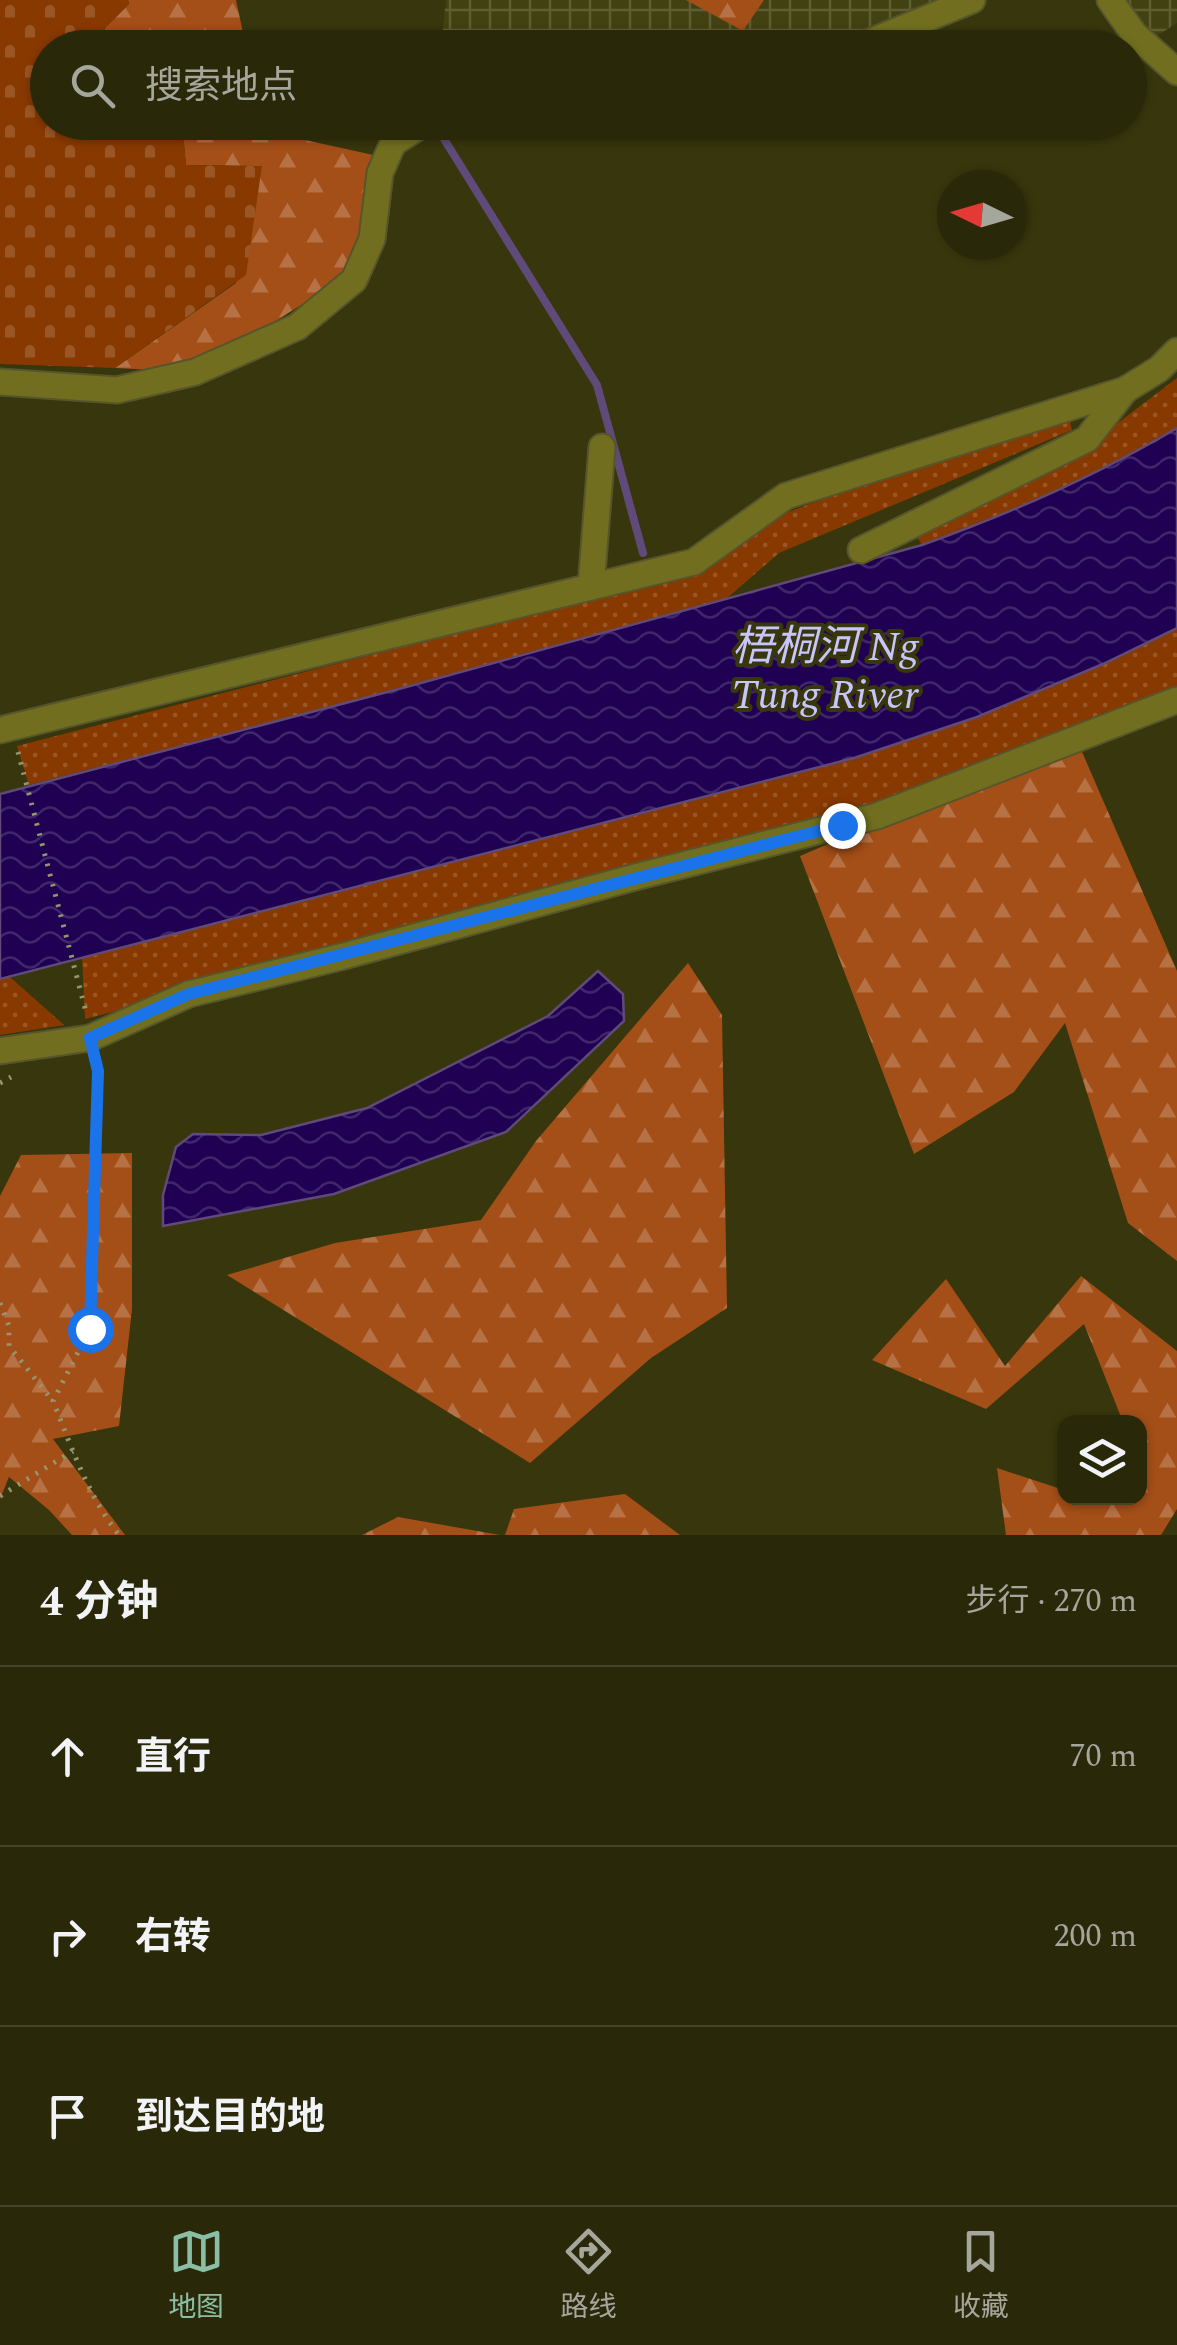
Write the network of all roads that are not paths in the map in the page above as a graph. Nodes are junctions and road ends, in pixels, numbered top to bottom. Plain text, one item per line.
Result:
1 (972, 0) edge
2 (1110, 0) edge
3 (899, 30) edge
4 (1131, 30) edge
5 (1147, 45) edge
6 (1177, 72) edge
7 (398, 140) edge
8 (1177, 351) edge
9 (0, 382) edge
10 (1124, 390) junction
11 (602, 447) dead end
12 (861, 550) dead end
13 (591, 588) junction
14 (1177, 700) edge
15 (8, 735) edge
16 (0, 1050) edge

1 - 3 street
2 - 4 street
5 - 6 street
7 - 9 street
8 - 10 street
10 - 12 street
10 - 13 street
11 - 13 street
13 - 15 street
14 - 16 street

